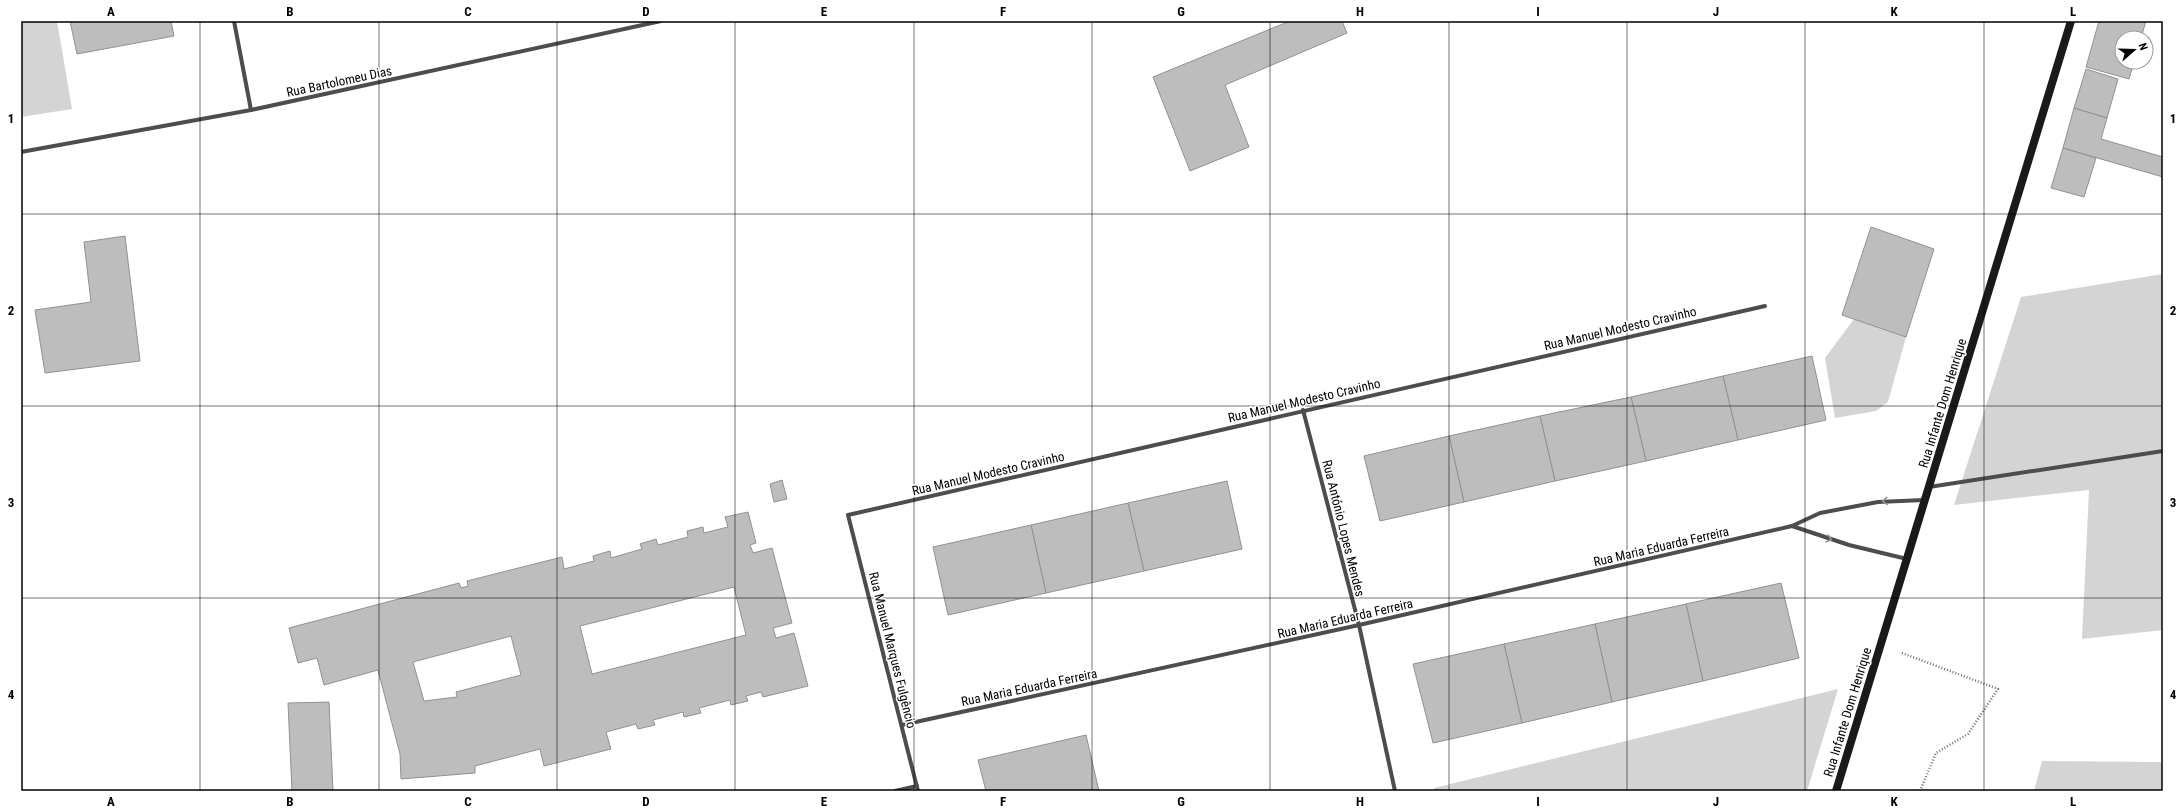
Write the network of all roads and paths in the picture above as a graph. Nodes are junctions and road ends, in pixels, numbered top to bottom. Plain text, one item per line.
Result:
1 (234, 21) edge
2 (661, 21) edge
3 (2071, 21) edge
4 (251, 110) junction
5 (21, 152) edge
6 (1766, 306) dead end
7 (1303, 410) junction
8 (2163, 451) edge
9 (1929, 487) junction
10 (1924, 500) junction
11 (848, 515) joint
12 (1792, 526) junction
13 (1907, 559) junction
14 (1359, 625) junction
15 (1880, 645) junction
16 (902, 725) junction
17 (917, 786) junction
18 (895, 791) edge
19 (918, 791) edge
20 (1395, 791) edge
21 (1836, 791) edge
22 (1920, 791) edge

1 - 4 street
2 - 4 street, Rua Bartolomeu Dias
3 - 9 street, Rua Infante Dom Henrique
4 - 5 street, Rua Bartolomeu Dias
6 - 7 street, Rua Manuel Modesto Cravinho
7 - 11 street, Rua Manuel Modesto Cravinho
7 - 14 street, Rua António Lopes Mendes
8 - 9 street
9 - 10 street, Rua Infante Dom Henrique
10 -> 12 street, Rua Maria Eduarda Ferreira
10 - 13 street, Rua Infante Dom Henrique
11 - 16 street, Rua Manuel Marques Fulgêncio
12 -> 13 street
12 - 14 street, Rua Maria Eduarda Ferreira
13 - 15 street, Rua Infante Dom Henrique
14 - 16 street, Rua Maria Eduarda Ferreira
14 - 20 street, Rua António Lopes Mendes
15 - 21 street, Rua Infante Dom Henrique
15 - 22 path
16 - 17 street, Rua Manuel Marques Fulgêncio
17 - 18 street
17 - 19 street, Rua Manuel Marques Fulgêncio

